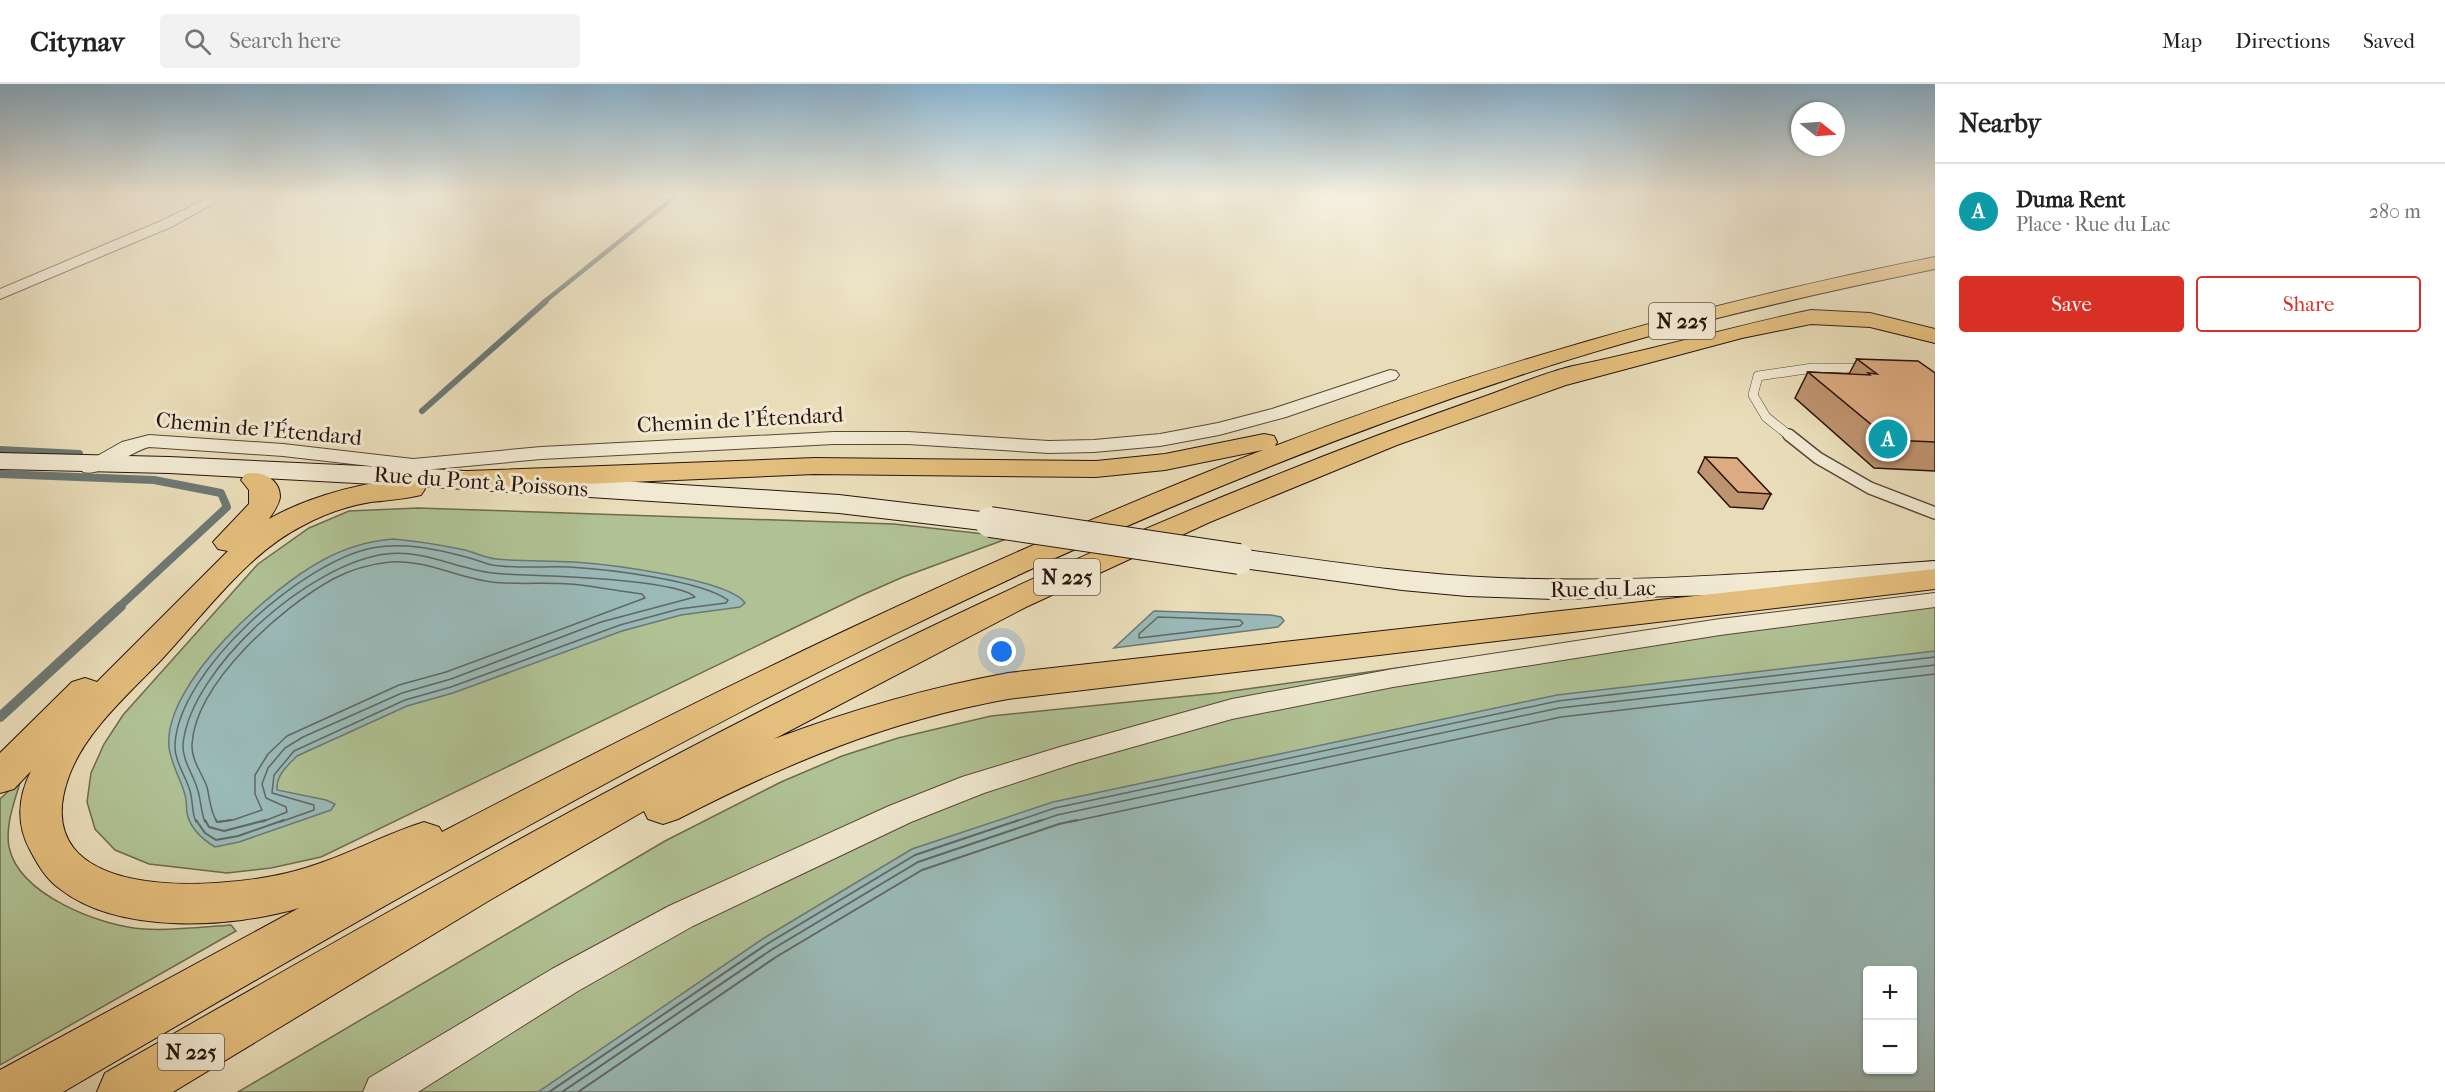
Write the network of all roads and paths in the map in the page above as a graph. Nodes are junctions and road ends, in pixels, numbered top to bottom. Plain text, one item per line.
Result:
1 (122, 242) edge
2 (1935, 263) edge
3 (1935, 279) edge
4 (0, 294) edge
5 (1935, 336) edge
6 (1879, 369) edge
7 (1390, 375) dead end
8 (1552, 381) junction
9 (1433, 396) junction
10 (0, 460) edge
11 (93, 465) junction
12 (255, 480) junction
13 (440, 482) junction
14 (354, 486) junction
15 (1935, 513) edge
16 (929, 515) junction
17 (225, 547) junction
18 (1935, 555) edge
19 (1239, 559) joint
20 (1273, 564) junction
21 (1935, 571) edge
22 (1935, 579) edge
23 (1935, 600) edge
24 (730, 703) junction
25 (0, 778) edge
26 (257, 1013) junction
27 (12, 1092) edge
28 (124, 1092) edge
29 (383, 1092) edge

1 - 4 street
2 - 9 highway, N 225
3 - 8 highway, N 225
5 - 8 highway
6 - 15 lane
7 - 11 street, Chemin de l'Étendard
8 - 26 highway, N 225
9 - 13 highway
9 - 24 highway, N 225
10 - 11 street, Rue du Pont à Poissons
11 - 12 street, Rue du Pont à Poissons
11 - 13 street, Rue du Pont à Poissons
12 - 14 street, Rue du Pont à Poissons
12 - 17 highway
13 - 14 street, Rue du Pont à Poissons
13 - 16 street, Rue du Pont à Poissons
13 - 16 street, Rue du Pont à Poissons
13 - 24 highway
14 - 17 highway
16 - 19 street, Rue du Pont à Poissons, bridge
17 - 25 highway
18 - 20 street, Rue du Lac
19 - 20 street, Rue du Lac
20 - 21 street, Rue du Lac
22 - 26 highway
23 - 29 street
24 - 27 highway, N 225
26 - 28 highway, N 225

